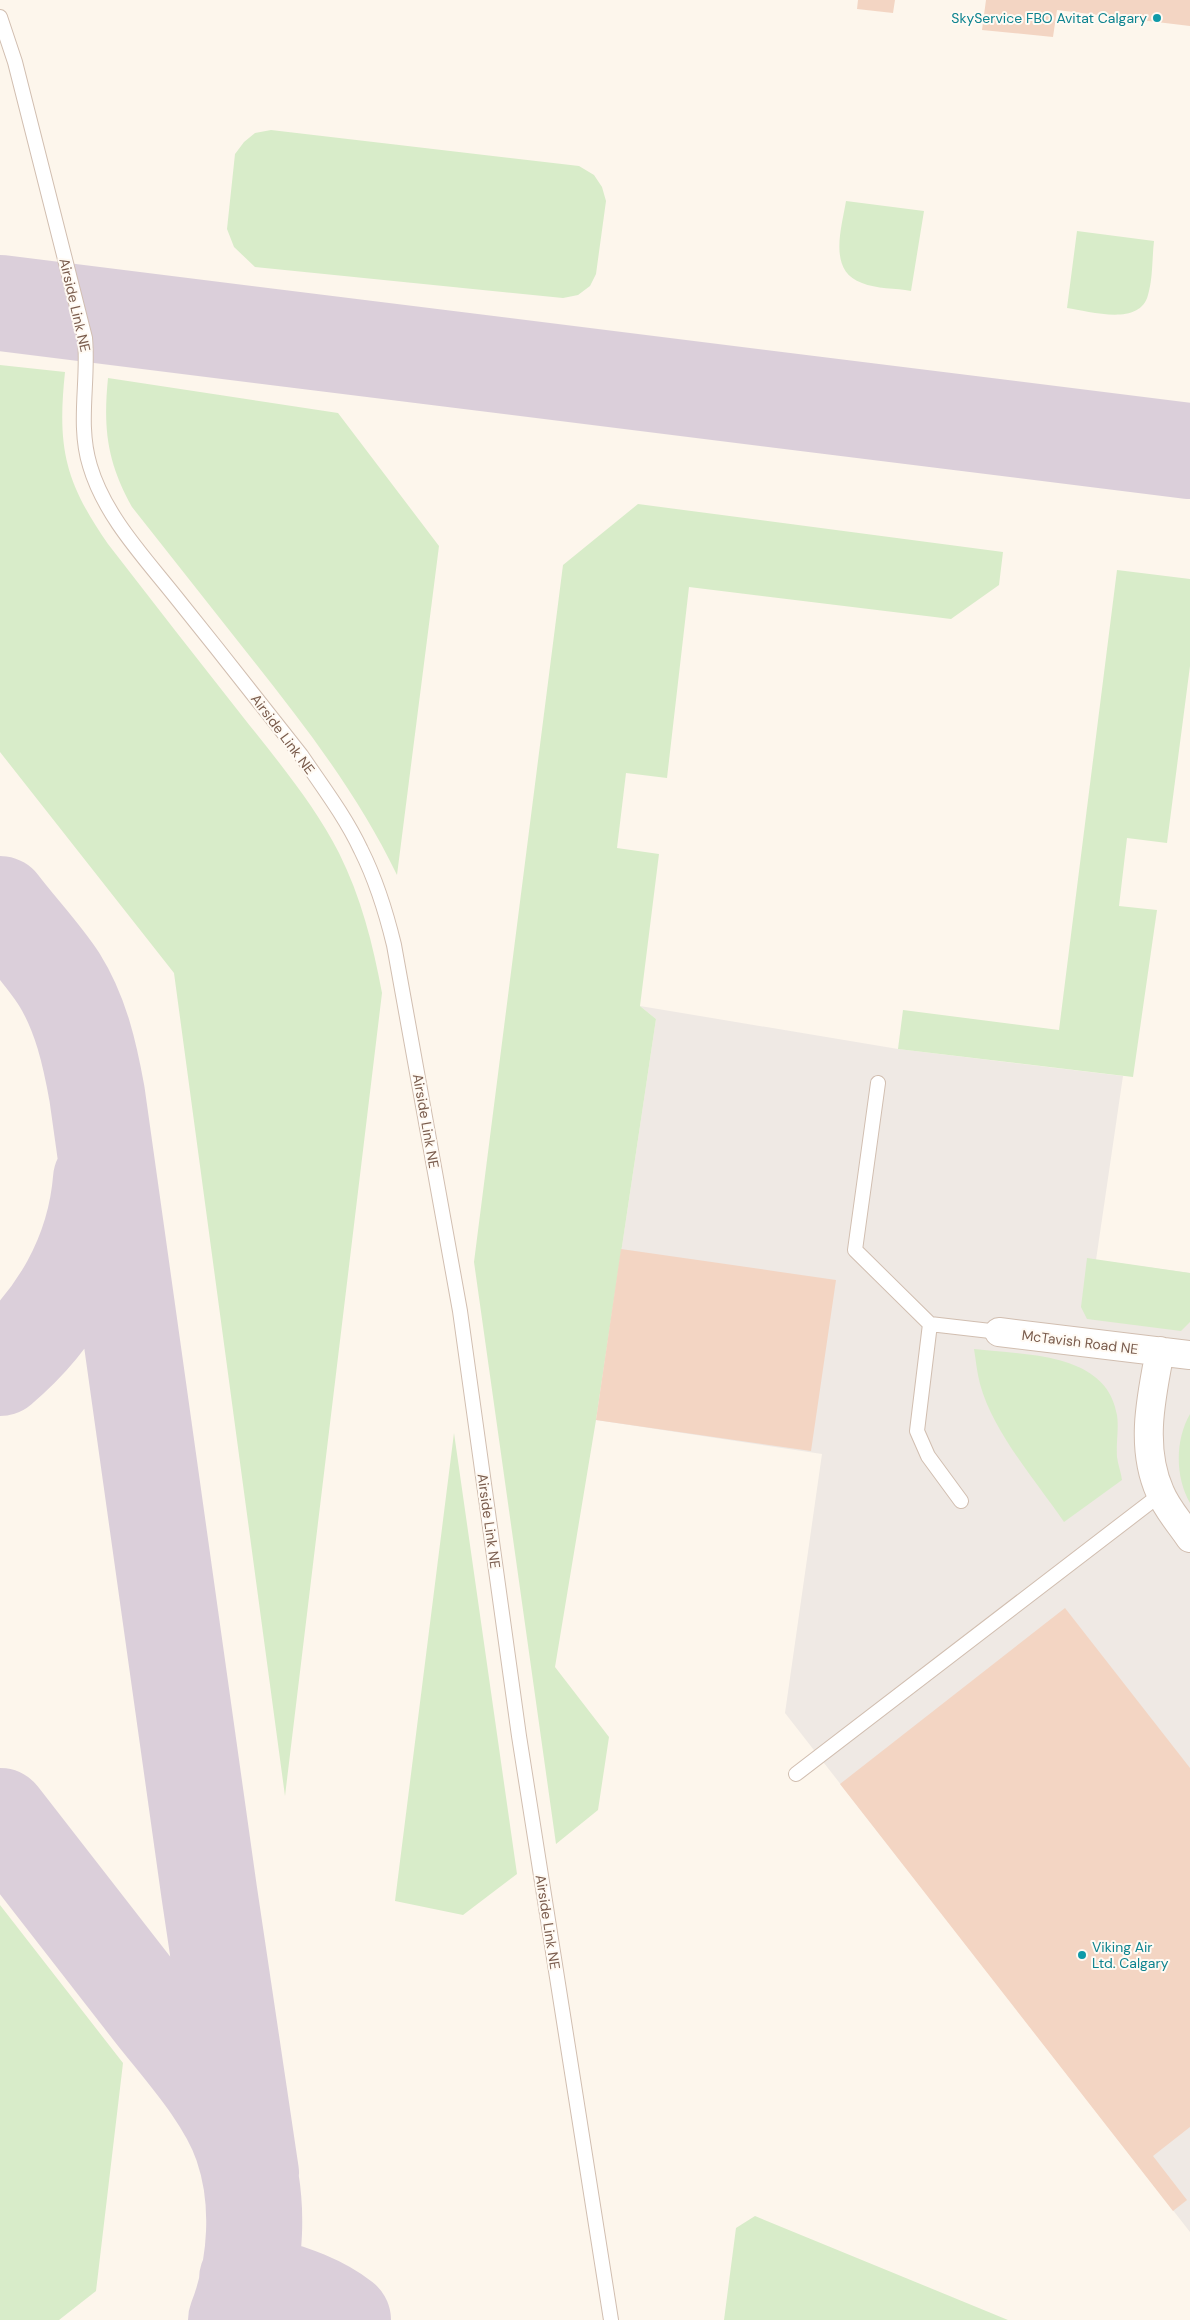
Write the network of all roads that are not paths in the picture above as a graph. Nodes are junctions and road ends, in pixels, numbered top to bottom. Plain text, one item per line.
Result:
1 (0, 17) edge
2 (878, 1084) dead end
3 (930, 1324) junction
4 (999, 1332) joint
5 (1160, 1351) junction
6 (1190, 1355) edge
7 (1161, 1494) junction
8 (961, 1501) dead end
9 (1190, 1538) edge
10 (796, 1774) dead end
11 (611, 2320) edge

1 - 11 lane, Airside Link NE
2 - 3 lane
3 - 4 lane
3 - 8 lane
4 - 5 street, McTavish Road NE
5 - 6 street, McTavish Road NE
5 - 7 street
7 - 9 street
7 - 10 lane

